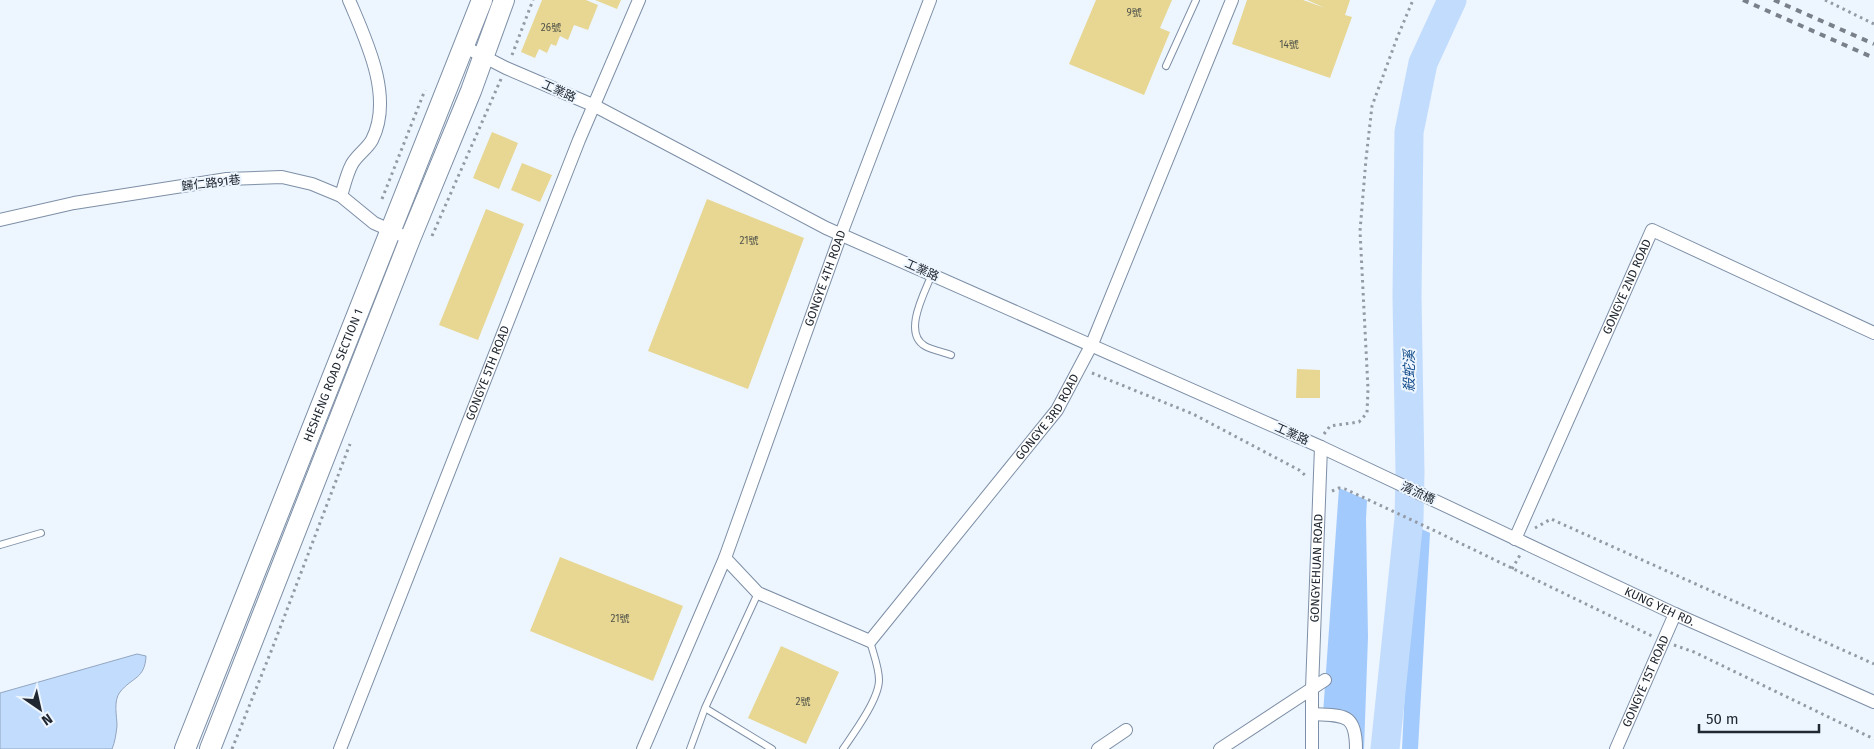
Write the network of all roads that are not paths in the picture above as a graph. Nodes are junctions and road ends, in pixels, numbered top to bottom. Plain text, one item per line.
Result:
1 (349, 0) edge
2 (482, 0) edge
3 (504, 0) edge
4 (639, 0) edge
5 (930, 0) edge
6 (1196, 0) edge
7 (1232, 0) edge
8 (463, 46) junction
9 (483, 55) junction
10 (1166, 66) dead end
11 (594, 106) junction
12 (341, 196) junction
13 (0, 220) edge
14 (391, 230) junction
15 (840, 234) junction
16 (410, 238) junction
17 (932, 274) junction
18 (1874, 333) edge
19 (1092, 344) junction
20 (951, 355) dead end
21 (1321, 447) junction
22 (1388, 480) joint
23 (1447, 507) joint
24 (41, 533) dead end
25 (1521, 541) junction
26 (0, 545) edge
27 (725, 558) junction
28 (758, 593) junction
29 (1675, 614) junction
30 (870, 641) junction
31 (1325, 680) dead end
32 (1312, 689) junction
33 (1874, 702) edge
34 (706, 708) junction
35 (1312, 714) junction
36 (1126, 730) dead end
37 (184, 749) edge
38 (210, 749) edge
39 (340, 749) edge
40 (643, 749) edge
41 (690, 749) edge
42 (772, 749) edge
43 (842, 749) edge
44 (1098, 749) edge
45 (1220, 749) edge
46 (1312, 749) edge
47 (1356, 749) edge
48 (1616, 749) edge

1 - 12 street
2 - 8 main road, HESHENG ROAD SECTION 1
3 - 9 main road, HESHENG ROAD SECTION 1
4 - 11 street, GONGYE 5TH ROAD
5 - 15 street, GONGYE 4TH ROAD
6 - 10 lane
7 - 19 street, GONGYE 3RD ROAD
8 - 9 street, 工業路
8 - 14 main road, HESHENG ROAD SECTION 1
9 - 11 street, 工業路
9 - 16 main road, HESHENG ROAD SECTION 1
11 - 15 street, 工業路
11 - 39 street, GONGYE 5TH ROAD
12 - 13 street, 歸仁路91巷
12 - 14 street, 歸仁路91巷
14 - 16 street, 歸仁路91巷
14 - 37 main road, HESHENG ROAD SECTION 1
15 - 17 street, 工業路
15 - 27 street, GONGYE 4TH ROAD
16 - 38 main road, HESHENG ROAD SECTION 1
17 - 19 street, 工業路
17 - 20 lane
18 - 25 street, GONGYE 2ND ROAD
19 - 21 street, 工業路
19 - 30 street, GONGYE 3RD ROAD
21 - 22 street, 工業路
21 - 32 street, GONGYEHUAN ROAD
22 - 23 street, 清流橋
23 - 25 street, KUNG YEH RD.
24 - 26 lane
25 - 29 street, KUNG YEH RD.
27 - 28 street
27 - 40 street
28 - 30 street
28 - 34 lane
29 - 33 street, KUNG YEH RD.
29 - 48 street, GONGYE 1ST ROAD
30 - 43 lane
31 - 32 street
32 - 35 street, GONGYEHUAN ROAD
32 - 45 street
34 - 41 lane
34 - 42 lane
35 - 46 street, GONGYEHUAN ROAD
35 - 47 street
36 - 44 street

